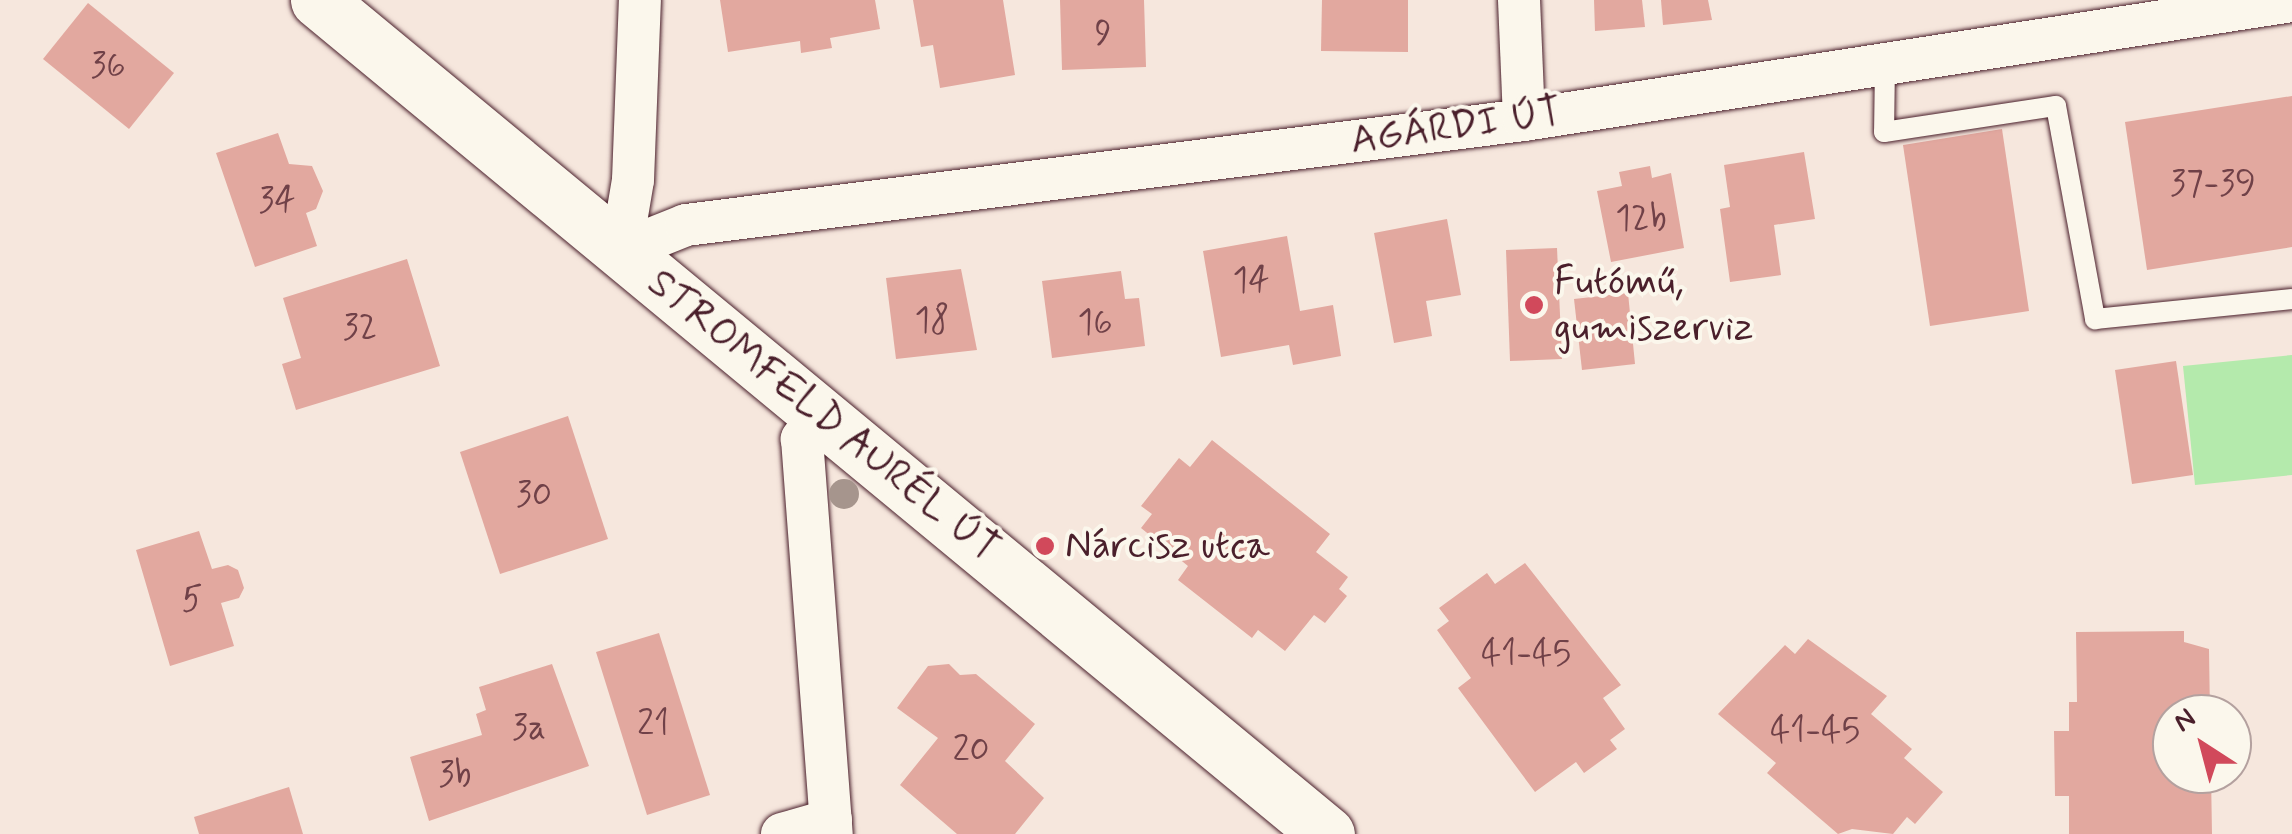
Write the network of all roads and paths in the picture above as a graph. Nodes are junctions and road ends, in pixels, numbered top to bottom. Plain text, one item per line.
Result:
1 (318, 0) edge
2 (640, 0) edge
3 (1520, 0) edge
4 (2292, 1) edge
5 (1885, 64) junction
6 (1524, 120) junction
7 (621, 250) junction
8 (2292, 300) edge
9 (822, 412) junction
10 (832, 827) edge
11 (782, 834) edge
12 (1327, 834) edge

1 - 7 street, STROMFELD AURÉL ÚT
2 - 7 street
3 - 6 street
4 - 5 street, AGÁRDI ÚT
5 - 6 street, AGÁRDI ÚT
5 - 8 lane
6 - 7 street, AGÁRDI ÚT
7 - 9 street, STROMFELD AURÉL ÚT
9 - 10 street
9 - 12 street, STROMFELD AURÉL ÚT
10 - 11 street

